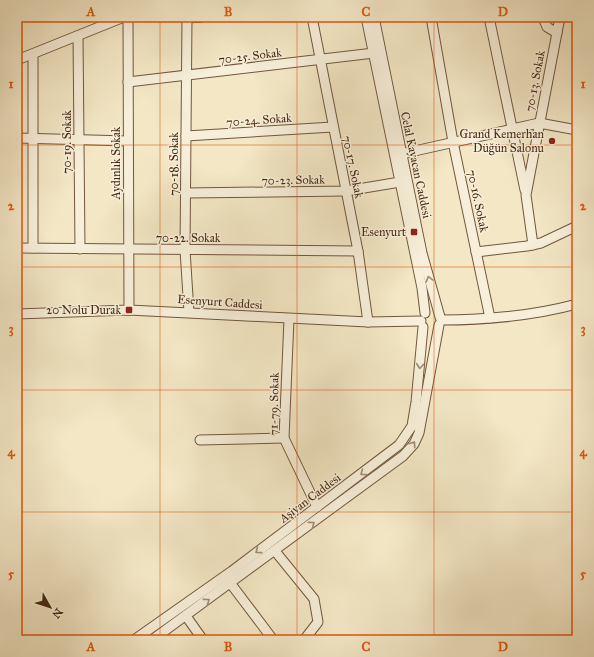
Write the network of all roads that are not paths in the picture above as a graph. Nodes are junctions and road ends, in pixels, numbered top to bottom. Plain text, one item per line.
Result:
1 (124, 17) edge
2 (128, 17) edge
3 (202, 17) edge
4 (312, 17) edge
5 (366, 17) edge
6 (374, 17) edge
7 (431, 17) edge
8 (489, 17) edge
9 (543, 17) edge
10 (560, 17) edge
11 (187, 18) edge
12 (557, 33) junction
13 (78, 36) junction
14 (374, 53) junction
15 (33, 54) junction
16 (17, 60) edge
17 (321, 60) junction
18 (186, 75) junction
19 (128, 82) junction
20 (539, 123) junction
21 (333, 127) junction
22 (512, 129) junction
23 (577, 130) edge
24 (186, 136) junction
25 (17, 138) edge
26 (33, 139) junction
27 (79, 140) junction
28 (128, 141) junction
29 (453, 142) junction
30 (401, 154) junction
31 (400, 182) junction
32 (346, 191) junction
33 (186, 193) junction
34 (526, 195) junction
35 (577, 226) edge
36 (533, 245) junction
37 (17, 248) edge
38 (33, 248) junction
39 (80, 249) junction
40 (128, 250) junction
41 (185, 250) junction
42 (358, 251) junction
43 (476, 252) junction
44 (577, 304) edge
45 (129, 310) junction
46 (189, 312) junction
47 (17, 314) edge
48 (490, 318) junction
49 (289, 319) junction
50 (423, 320) junction
51 (440, 321) junction
52 (368, 322) junction
53 (284, 438) junction
54 (200, 440) dead end
55 (317, 507) junction
56 (275, 551) junction
57 (231, 584) junction
58 (186, 616) junction
59 (271, 637) dead end
60 (134, 640) edge
61 (152, 640) edge
62 (203, 640) edge
63 (304, 640) edge

1 - 13 street
2 - 19 street, Aydınlık Sokak
3 - 11 street
4 - 17 street, 70-17. Sokak
5 - 14 street, Celal Kayacan Caddesi
6 - 30 street, Celal Kayacan Caddesi
7 - 29 street, 70-16. Sokak
8 - 22 street
9 - 12 street
10 - 12 street, 70-13. Sokak
11 - 18 street, 70-18. Sokak
12 - 20 street, 70-13. Sokak
13 - 15 street
13 - 27 street, 70-19. Sokak
14 - 17 street, 70-25. Sokak
14 - 31 street, Celal Kayacan Caddesi
15 - 16 street
15 - 26 street
17 - 18 street, 70-25. Sokak
17 - 21 street, 70-17. Sokak
18 - 19 street, 70-25. Sokak
18 - 24 street, 70-18. Sokak
19 - 28 street, Aydınlık Sokak
20 - 22 street
20 - 23 street
20 - 34 street, 70-13. Sokak
21 - 24 street, 70-24. Sokak
21 - 32 street, 70-17. Sokak
22 - 29 street
22 - 34 street
24 - 33 street, 70-18. Sokak
25 - 26 street
26 - 27 street
26 - 38 street
27 - 28 street
27 - 39 street, 70-19. Sokak
28 - 40 street, Aydınlık Sokak
29 - 30 street
29 - 43 street, 70-16. Sokak
51 -> 30 street, Celal Kayacan Caddesi
31 - 32 street, 70-23. Sokak
31 - 50 street, Celal Kayacan Caddesi
32 - 33 street, 70-23. Sokak
32 - 42 street, 70-17. Sokak
33 - 41 street, 70-18. Sokak
34 - 36 street, 70-13. Sokak
35 - 36 street
36 - 43 street
37 - 38 street, 70-22. Sokak
38 - 39 street, 70-22. Sokak
39 - 40 street, 70-22. Sokak
40 - 41 street, 70-22. Sokak
40 - 45 street, Aydınlık Sokak
41 - 42 street, 70-22. Sokak
41 - 46 street, 70-18. Sokak
42 - 52 street, 70-17. Sokak
43 - 48 street, 70-16. Sokak
44 - 48 street
45 - 46 street, Esenyurt Caddesi
45 - 47 street, Esenyurt Caddesi
46 - 49 street, Esenyurt Caddesi
48 - 51 street
49 - 52 street, Esenyurt Caddesi
49 - 53 street, 71-79. Sokak
50 - 51 street
50 - 51 street
50 - 52 street, Esenyurt Caddesi
50 -> 55 street, Aşiyan Caddesi
56 -> 51 street, Aşiyan Caddesi
53 - 54 street
53 - 55 street, 71-79. Sokak
55 -> 60 street, Aşiyan Caddesi
56 - 57 street, Aşiyan Caddesi
56 - 63 street
58 -> 57 street, Aşiyan Caddesi
57 - 59 street
58 - 61 street, Aşiyan Caddesi
58 - 62 street

